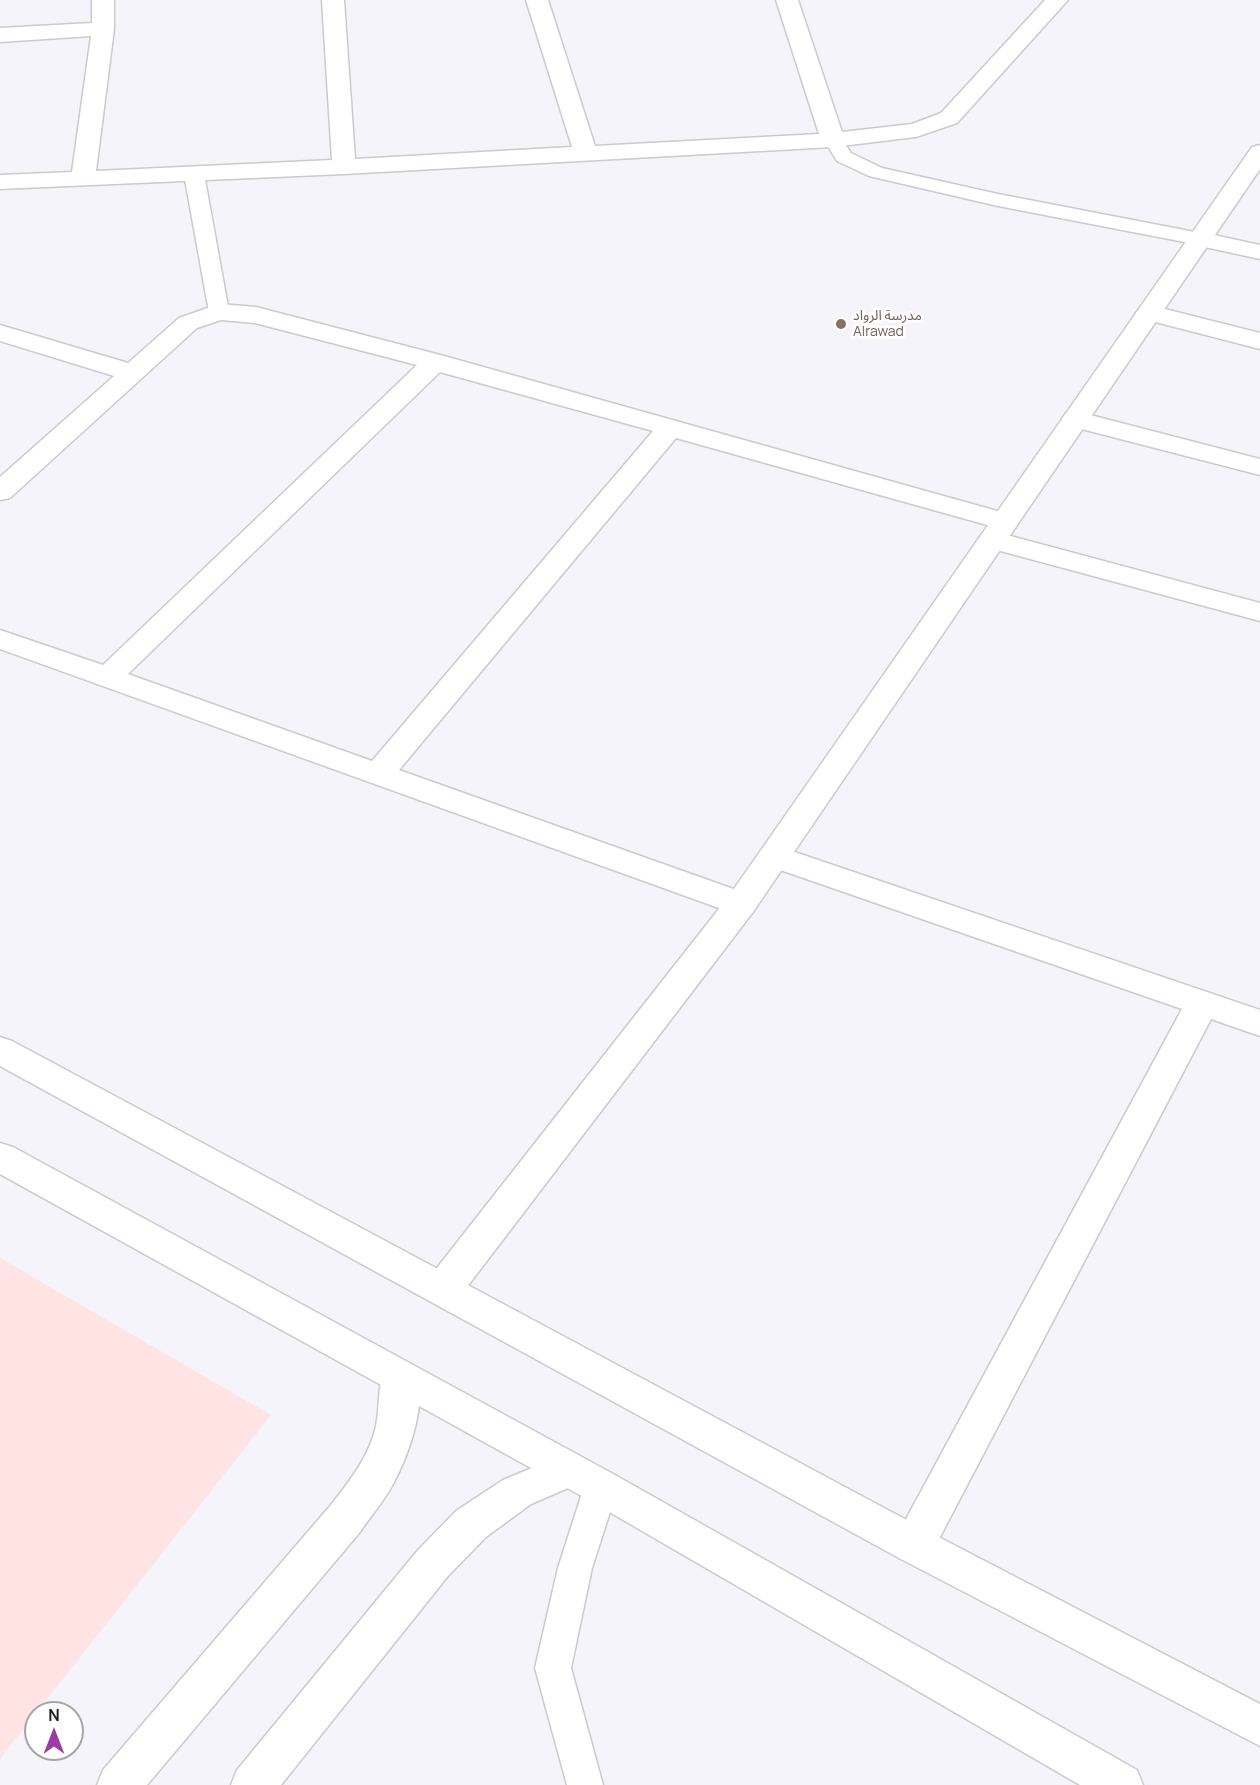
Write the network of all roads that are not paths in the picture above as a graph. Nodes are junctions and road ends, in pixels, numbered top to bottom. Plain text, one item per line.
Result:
1 (103, 0) edge
2 (333, 0) edge
3 (537, 0) edge
4 (787, 0) edge
5 (1057, 0) edge
6 (103, 29) junction
7 (0, 35) edge
8 (833, 140) junction
9 (586, 154) junction
10 (1259, 156) edge
11 (344, 167) junction
12 (194, 174) junction
13 (83, 178) junction
14 (0, 182) edge
15 (1200, 239) junction
16 (1260, 252) edge
17 (219, 312) junction
18 (1149, 313) junction
19 (0, 333) edge
20 (1260, 341) edge
21 (435, 362) junction
22 (133, 373) junction
23 (1075, 419) junction
24 (670, 428) junction
25 (1260, 467) edge
26 (0, 492) edge
27 (999, 531) junction
28 (1260, 612) edge
29 (0, 639) edge
30 (106, 679) junction
31 (379, 773) junction
32 (774, 856) junction
33 (741, 904) junction
34 (1202, 1003) junction
35 (1260, 1023) edge
36 (0, 1050) edge
37 (0, 1157) edge
38 (443, 1289) junction
39 (400, 1379) junction
40 (584, 1479) junction
41 (914, 1545) junction
42 (1260, 1726) edge
43 (119, 1785) edge
44 (253, 1785) edge
45 (585, 1785) edge
46 (1121, 1785) edge

1 - 6 street
2 - 11 street
3 - 9 street
4 - 8 street
5 - 8 street
6 - 7 street
6 - 13 street
8 - 9 street
8 - 15 lane
9 - 11 street
10 - 15 street
11 - 12 street
12 - 13 street
12 - 17 lane
13 - 14 street
15 - 16 street
15 - 18 street
17 - 21 street
17 - 22 street
18 - 20 street
18 - 23 street
19 - 22 street
21 - 24 street
21 - 30 street
22 - 26 street
23 - 25 street
23 - 27 street
24 - 27 street
24 - 31 street
27 - 28 street
27 - 32 street
29 - 30 street
30 - 31 street
31 - 33 street
32 - 33 street
32 - 34 street
33 - 38 street
34 - 35 street
34 - 41 street
36 - 38 street
37 - 39 street
38 - 41 street
39 - 40 street
39 - 43 street
40 - 44 street
40 - 45 lane
40 - 46 street
41 - 42 street

